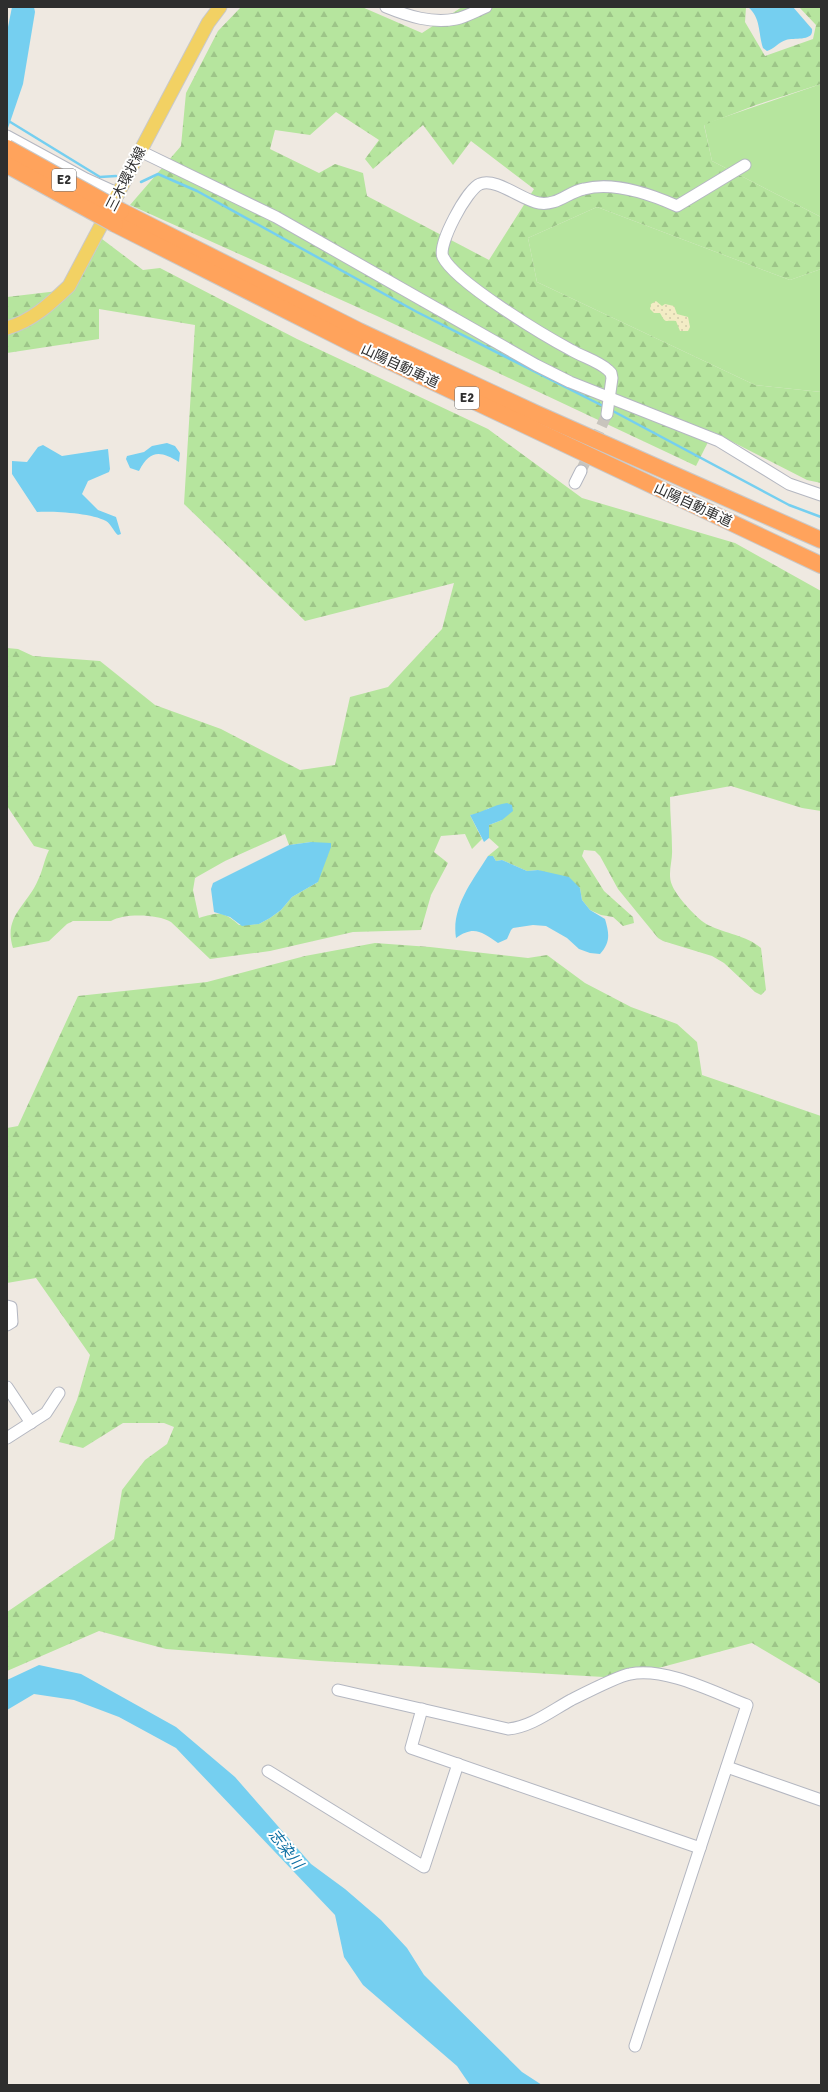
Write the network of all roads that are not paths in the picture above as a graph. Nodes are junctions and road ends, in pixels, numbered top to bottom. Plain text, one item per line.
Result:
1 (220, 7) edge
2 (386, 7) edge
3 (486, 7) edge
4 (7, 136) edge
5 (13, 145) edge
6 (140, 151) junction
7 (7, 165) edge
8 (745, 165) dead end
9 (119, 194) junction
10 (118, 218) junction
11 (7, 328) edge
12 (609, 397) junction
13 (607, 414) tunnel mouth
14 (581, 471) tunnel mouth
15 (576, 483) dead end
16 (821, 495) edge
17 (821, 540) edge
18 (821, 565) edge
19 (7, 1306) edge
20 (7, 1325) edge
21 (7, 1387) edge
22 (59, 1393) dead end
23 (30, 1423) junction
24 (7, 1438) edge
25 (338, 1690) dead end
26 (422, 1709) junction
27 (458, 1764) junction
28 (727, 1767) junction
29 (268, 1771) dead end
30 (821, 1800) edge
31 (700, 1848) junction
32 (635, 2046) dead end

1 - 6 main road, 三木環状線
2 - 3 street
4 - 5 street
5 - 9 street
5 - 10 highway, 山陽自動車道 / E2, bridge
6 - 9 main road, 三木環状線
6 - 12 street
7 - 10 highway, 山陽自動車道 / E2, bridge
8 - 12 street
9 - 11 main road, 三木環状線
10 - 17 highway, 山陽自動車道 / E2
10 - 18 highway, 山陽自動車道 / E2
12 - 13 street
12 - 16 street
14 - 15 street
19 - 20 street
21 - 23 street
22 - 23 street
23 - 24 street
25 - 26 street
26 - 27 street
26 - 28 street
27 - 29 street
27 - 31 street
28 - 30 street
28 - 31 street
31 - 32 street

